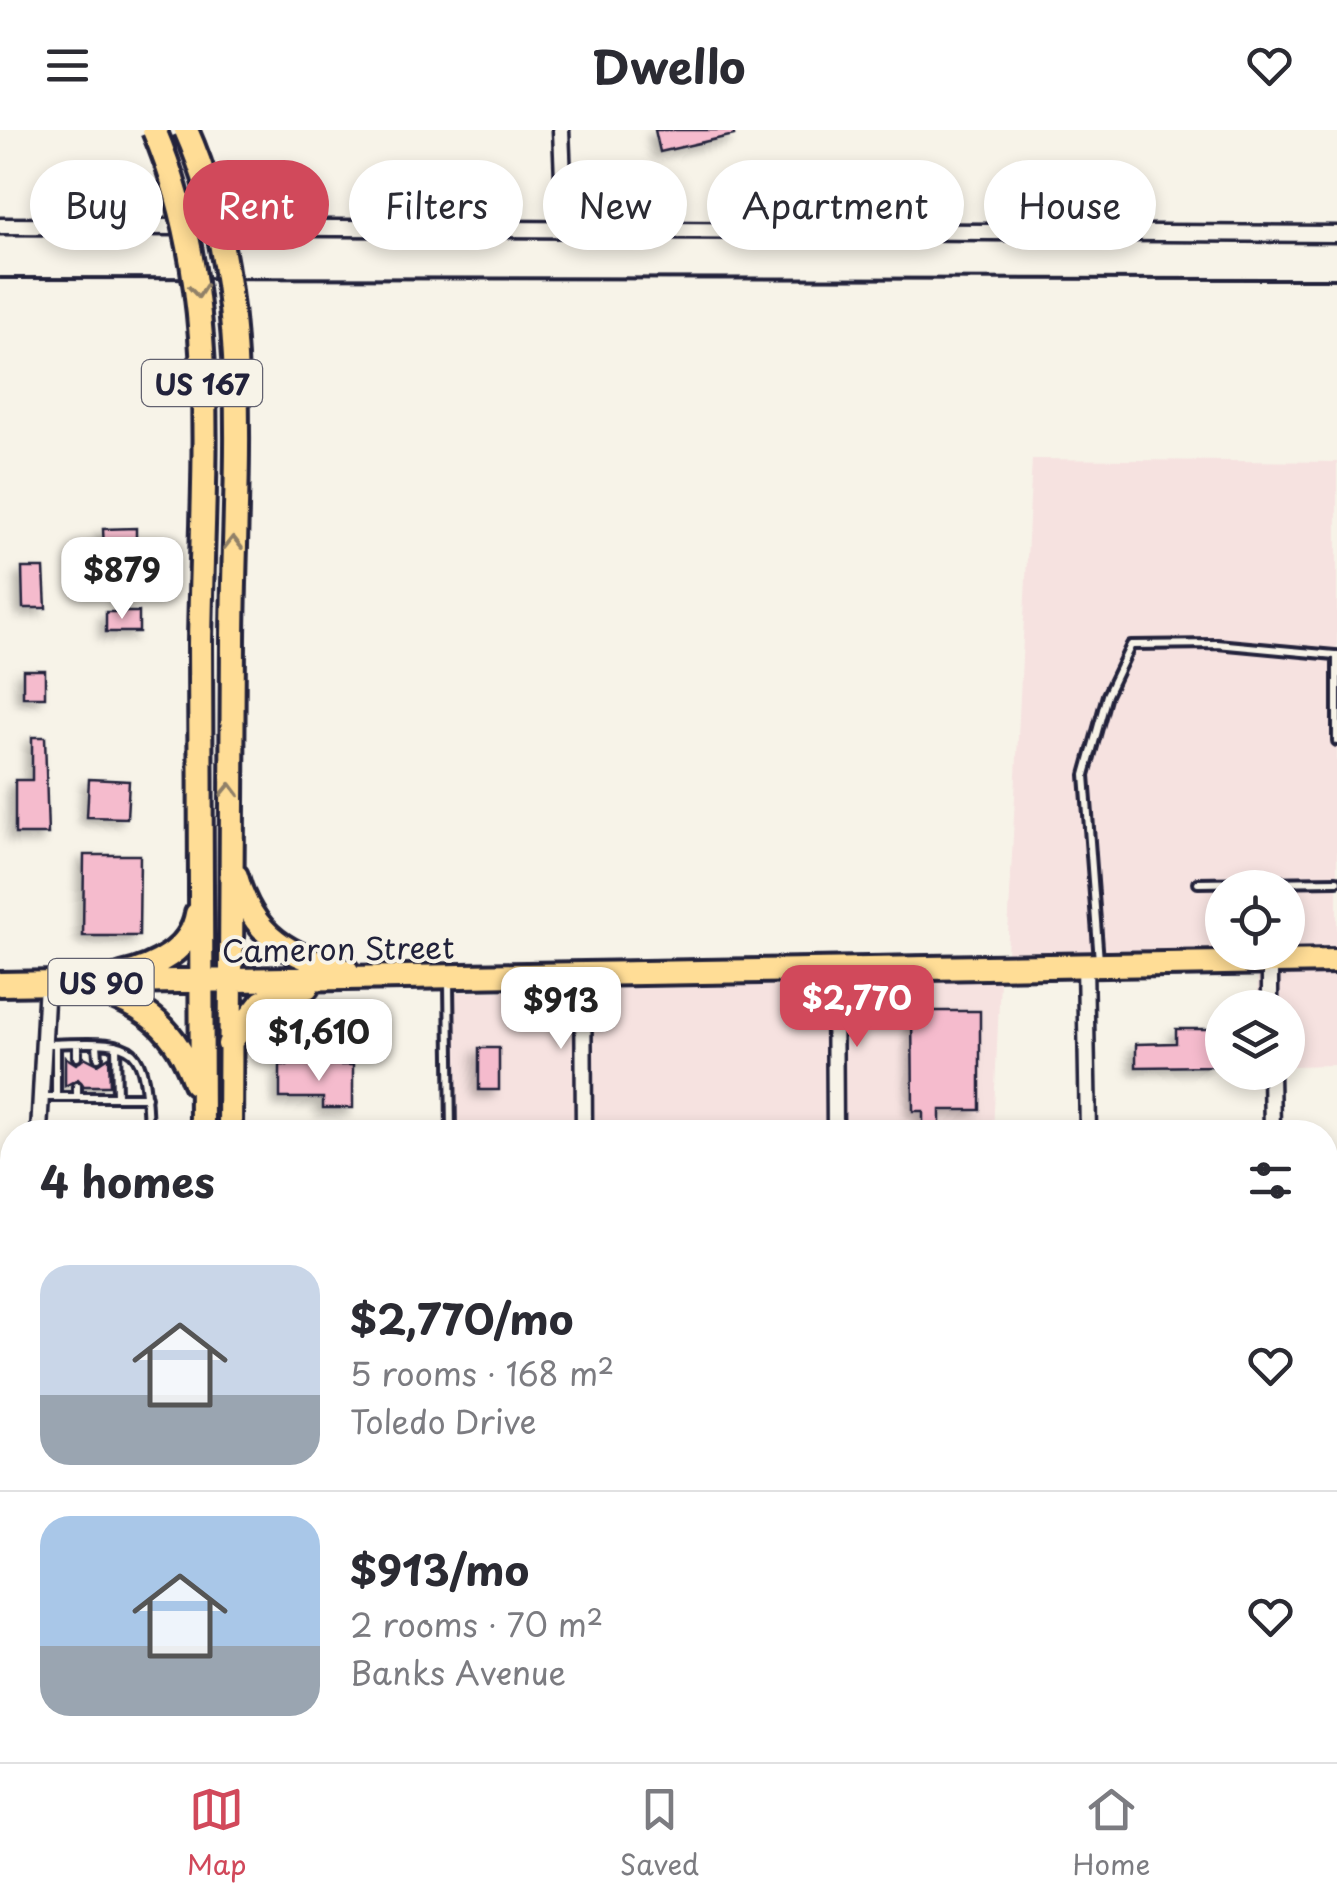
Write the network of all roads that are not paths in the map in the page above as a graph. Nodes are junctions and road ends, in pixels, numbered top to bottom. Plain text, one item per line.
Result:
1 (154, 130) edge
2 (186, 130) edge
3 (561, 130) edge
4 (562, 160) edge
5 (0, 226) edge
6 (543, 226) edge
7 (687, 227) edge
8 (1337, 234) edge
9 (1336, 655) edge
10 (1337, 741) edge
11 (229, 851) junction
12 (203, 866) junction
13 (1337, 880) edge
14 (1198, 883) dead end
15 (1205, 962) edge
16 (1305, 962) edge
17 (1337, 962) edge
18 (1092, 963) junction
19 (834, 968) junction
20 (583, 972) junction
21 (448, 975) junction
22 (375, 977) junction
23 (331, 979) junction
24 (202, 981) junction
25 (229, 981) junction
26 (70, 982) junction
27 (0, 984) edge
28 (49, 1044) junction
29 (77, 1044) junction
30 (228, 1044) junction
31 (97, 1045) junction
32 (116, 1045) junction
33 (77, 1057) dead end
34 (98, 1057) dead end
35 (77, 1086) dead end
36 (98, 1086) dead end
37 (1271, 1090) edge
38 (48, 1097) junction
39 (77, 1097) junction
40 (98, 1097) junction
41 (117, 1097) junction
42 (147, 1097) junction
43 (200, 1099) junction
44 (42, 1120) edge
45 (148, 1120) edge
46 (201, 1120) edge
47 (230, 1120) edge
48 (451, 1120) edge
49 (584, 1120) edge
50 (835, 1120) edge
51 (1088, 1120) edge
52 (1272, 1120) edge

1 -> 12 main road, US 167, bridge
11 -> 2 main road, US 167, bridge
3 - 4 street
5 - 6 street
7 - 8 street
9 - 10 lane
9 - 18 lane
11 - 22 main road
11 - 25 main road, US 167
12 - 24 main road, US 167
12 - 26 main road
13 - 14 lane
15 - 18 main road, Cameron Street / US 90
16 - 17 main road, Cameron Street / US 90
18 - 19 main road, Cameron Street / US 90
18 - 51 street
19 - 20 main road, Cameron Street / US 90
19 - 50 street
20 - 21 main road, Cameron Street / US 90
20 - 49 street
21 - 22 main road, Cameron Street / US 90
21 - 48 lane
22 - 23 main road, Cameron Street / US 90
23 - 25 main road, Cameron Street / US 90
23 - 30 main road
24 - 25 main road, Cameron Street / US 90
24 - 26 main road, Cameron Street / US 90
24 - 43 main road, US 167
25 - 30 main road, US 167
26 - 27 main road, Cameron Street / US 90
26 - 28 street
26 - 43 main road
28 - 29 lane
28 - 38 street
29 - 31 lane
29 - 33 lane
30 - 47 main road, US 167
31 - 32 lane
31 - 34 lane
32 - 41 lane
32 - 42 lane
35 - 39 lane
36 - 40 lane
37 - 52 street
38 - 39 lane
38 - 44 street
39 - 40 lane
40 - 41 lane
41 - 42 lane
42 - 45 lane
43 - 46 main road, US 167

